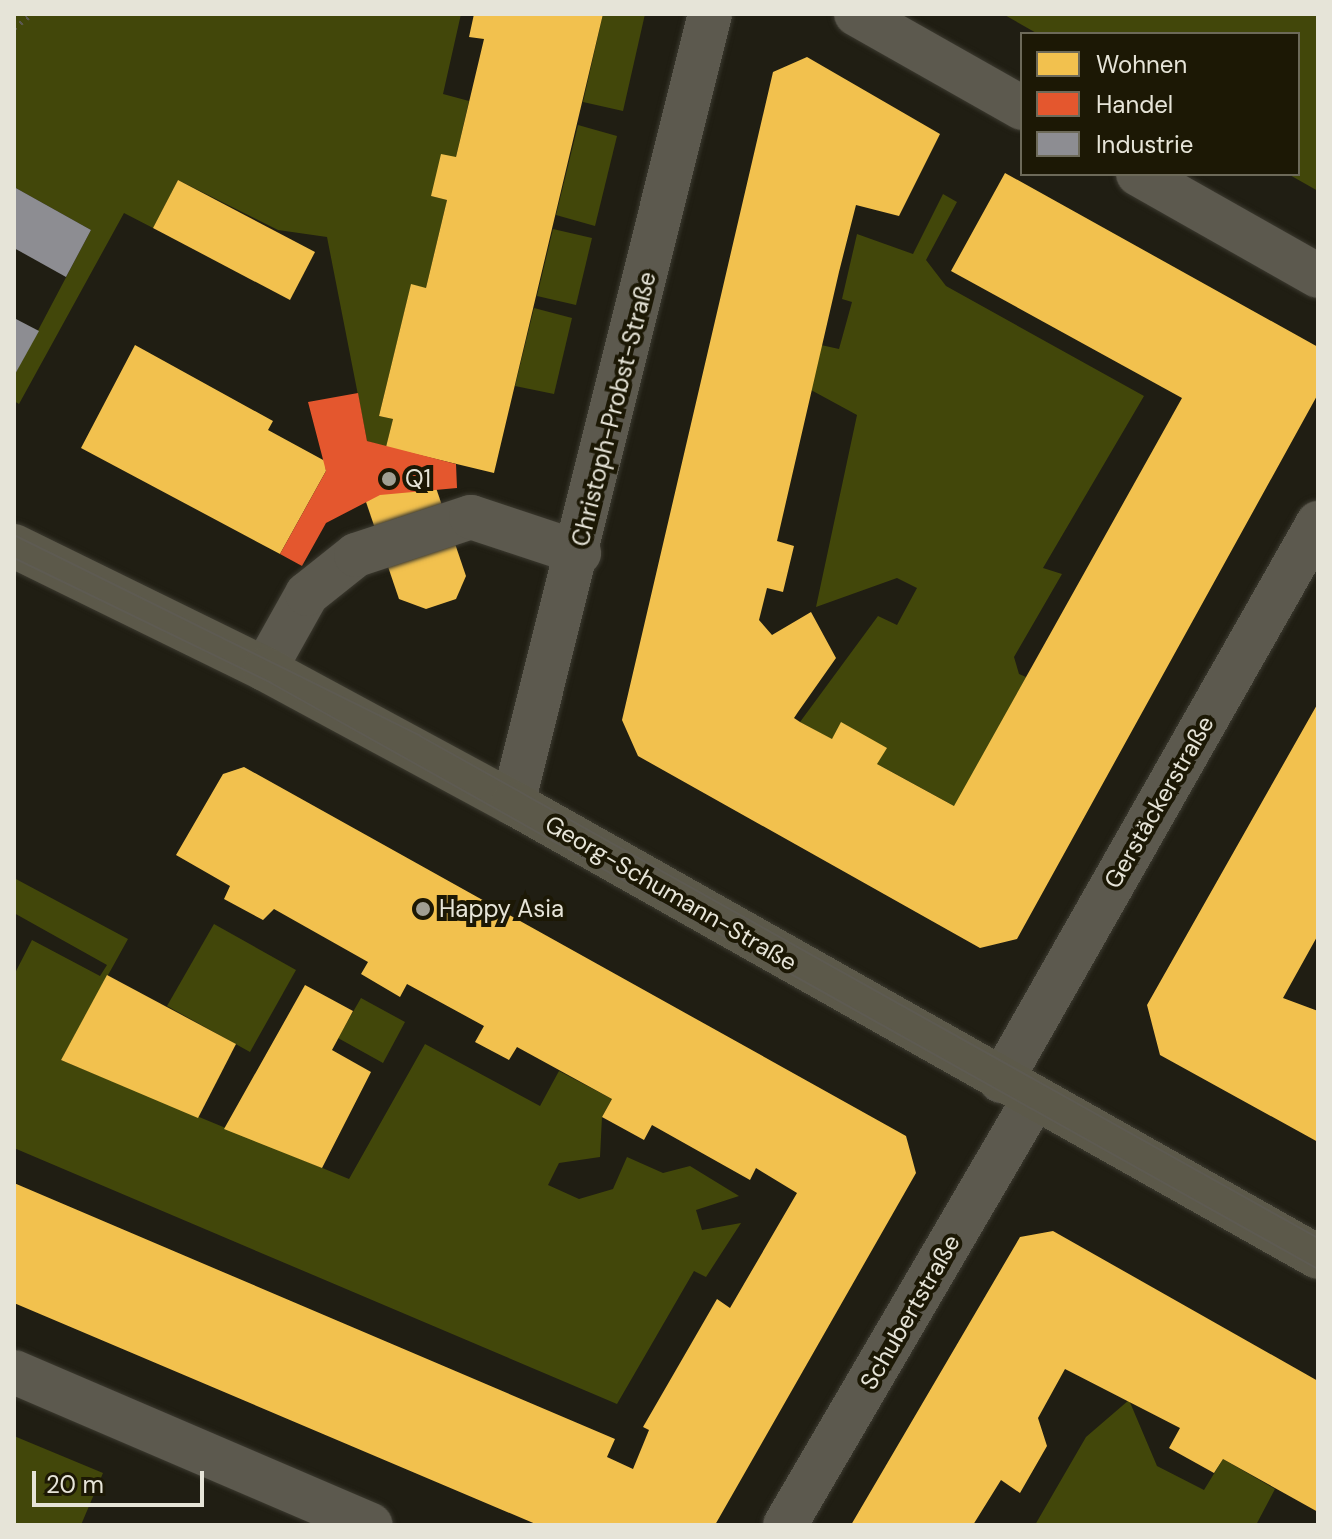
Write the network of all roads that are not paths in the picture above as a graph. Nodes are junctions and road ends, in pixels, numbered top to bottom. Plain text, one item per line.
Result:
1 (710, 14) edge
2 (856, 14) edge
3 (1020, 107) edge
4 (1142, 176) edge
5 (1318, 276) edge
6 (1318, 523) edge
7 (14, 546) edge
8 (579, 553) junction
9 (265, 669) junction
10 (513, 803) junction
11 (1018, 1090) junction
12 (1318, 1257) edge
13 (14, 1372) edge
14 (371, 1525) edge
15 (785, 1525) edge

1 - 8 street, Christoph-Probst-Straße
2 - 3 street
4 - 5 street
6 - 11 street, Gerstäckerstraße
7 - 9 main road, Georg-Schumann-Straße
8 - 9 street
8 - 10 street, Christoph-Probst-Straße
9 - 10 main road, Georg-Schumann-Straße
10 - 11 main road, Georg-Schumann-Straße
11 - 12 main road, Georg-Schumann-Straße
11 - 15 street, Schubertstraße
13 - 14 street

